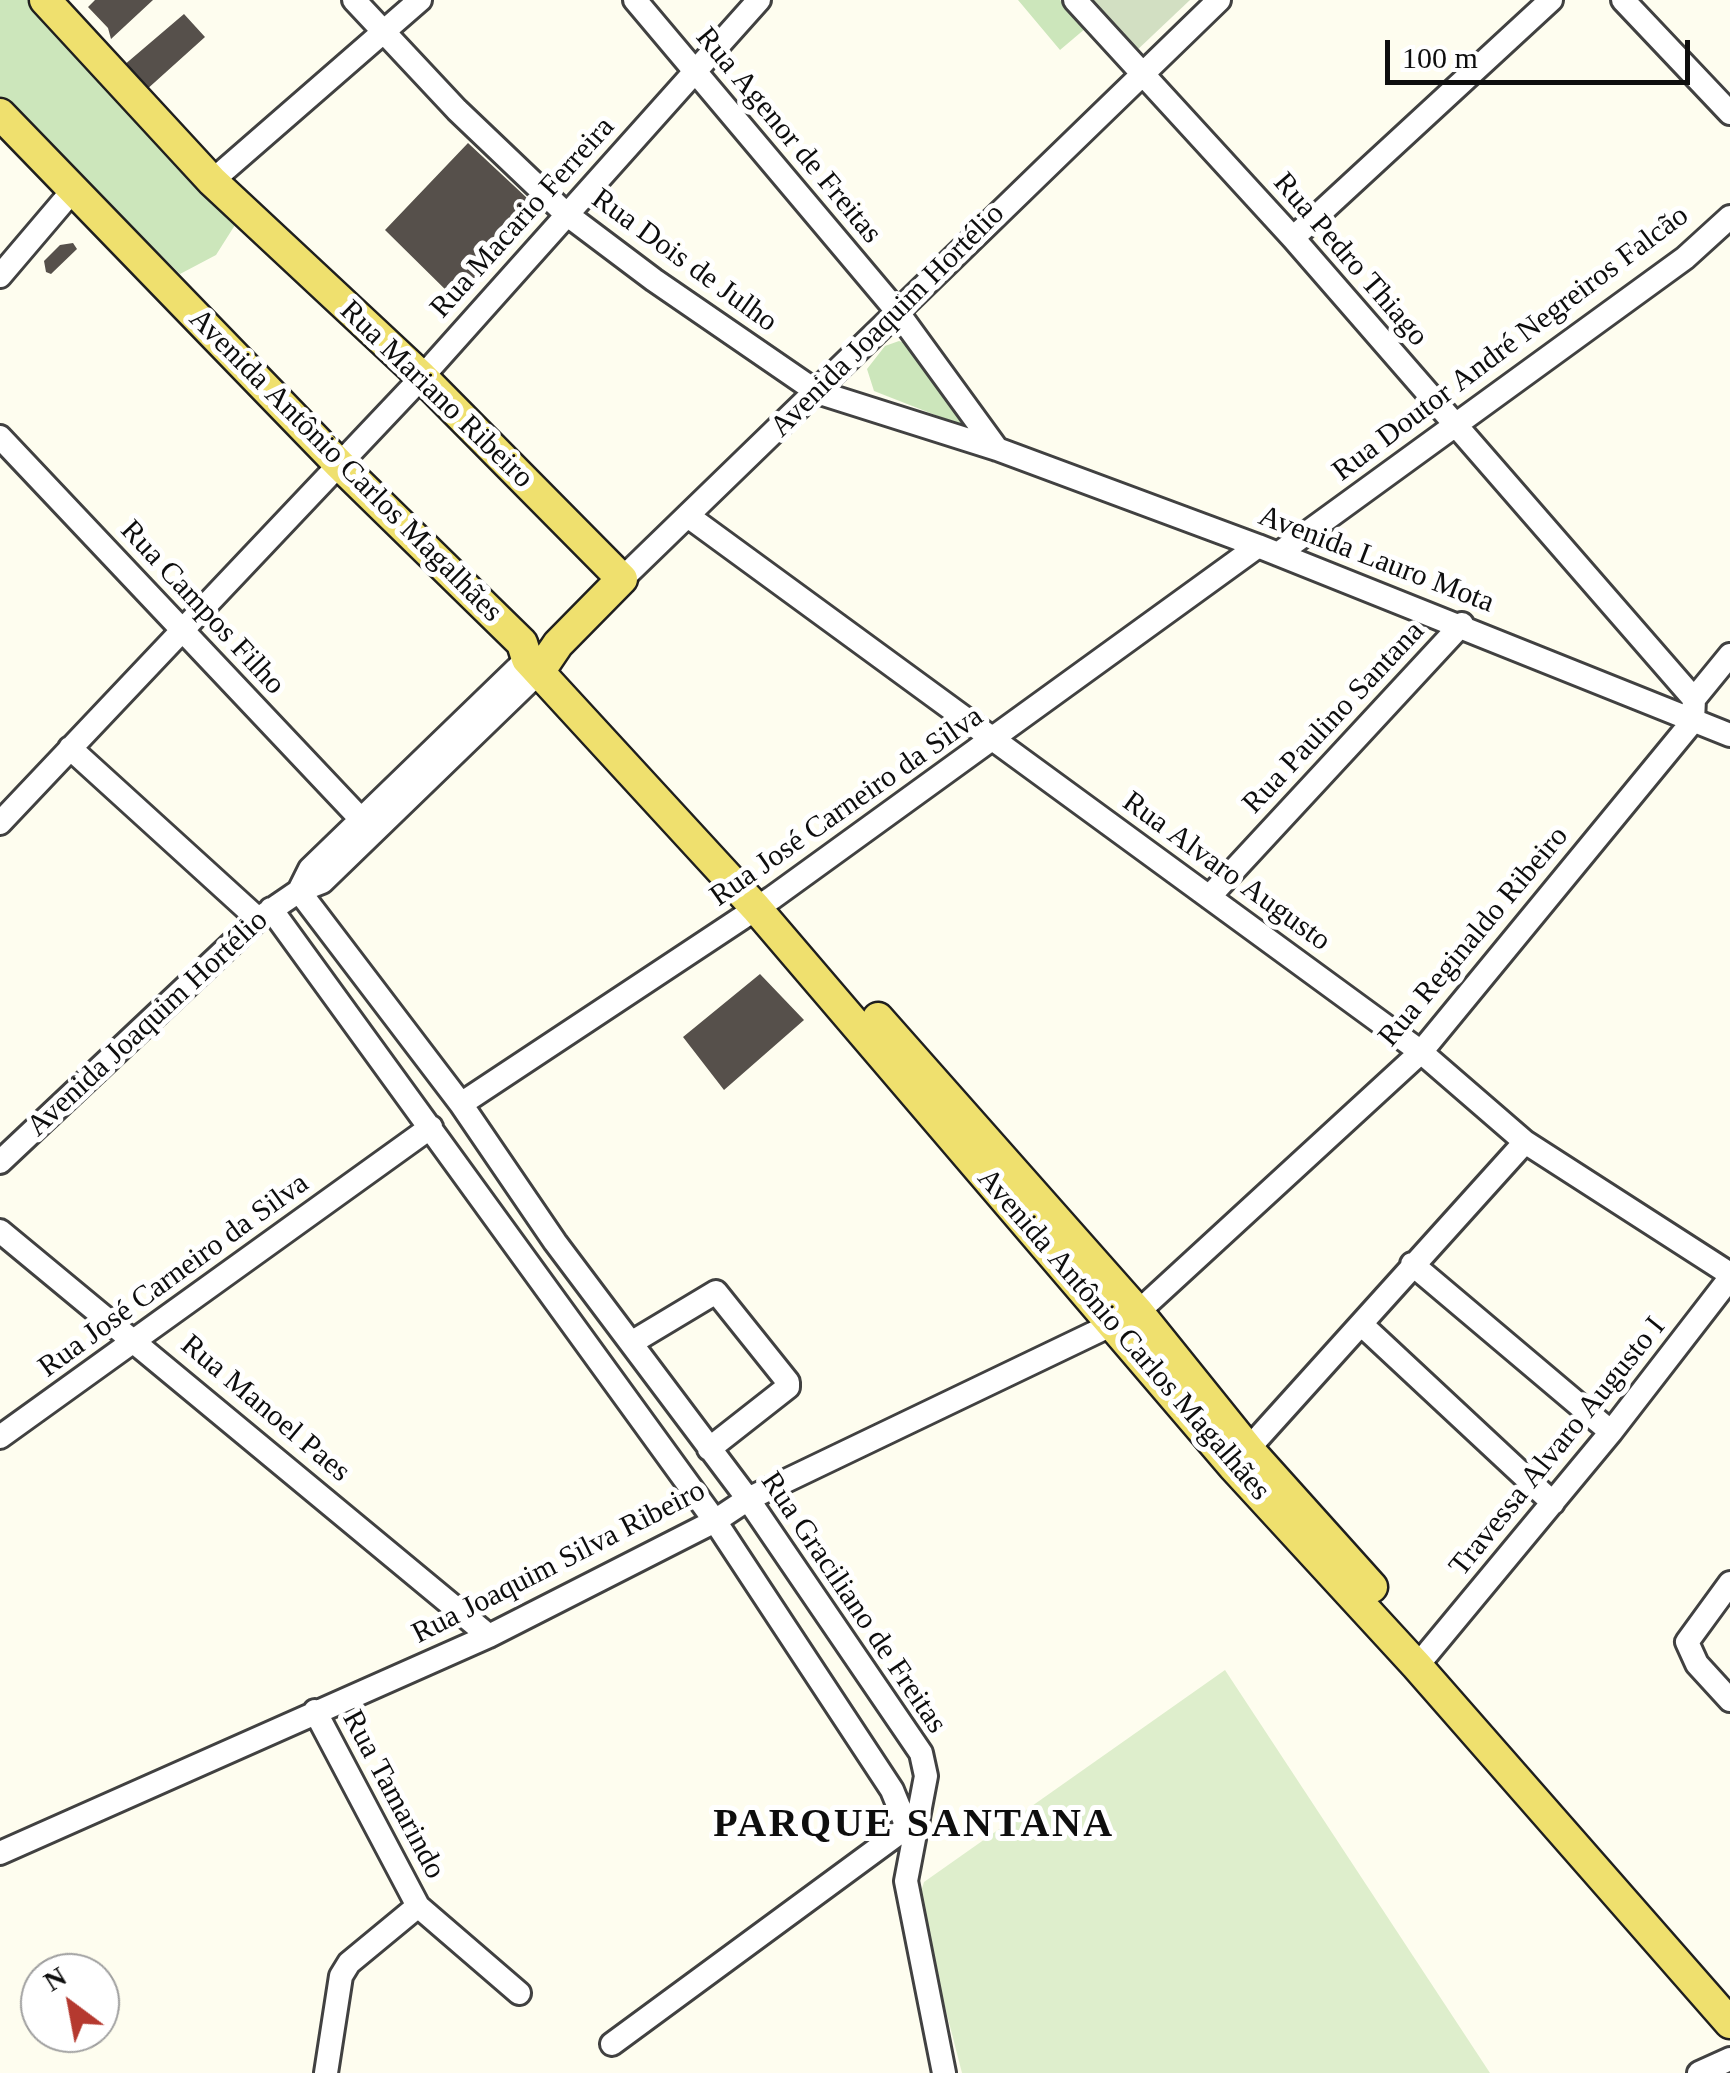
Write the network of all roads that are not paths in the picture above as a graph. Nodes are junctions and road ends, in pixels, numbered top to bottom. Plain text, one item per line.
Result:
1 (45, 0) edge
2 (354, 0) edge
3 (420, 0) edge
4 (634, 0) edge
5 (759, 0) edge
6 (1075, 0) edge
7 (1219, 0) edge
8 (1550, 0) edge
9 (1623, 0) edge
10 (385, 34) junction
11 (1141, 72) junction
12 (694, 73) junction
13 (1730, 113) edge
14 (0, 114) edge
15 (212, 181) junction
16 (74, 189) junction
17 (565, 213) junction
18 (1730, 216) edge
19 (1293, 238) junction
20 (0, 276) edge
21 (896, 310) junction
22 (422, 377) junction
23 (817, 392) junction
24 (1454, 424) junction
25 (0, 437) edge
26 (997, 449) junction
27 (339, 464) junction
28 (688, 516) junction
29 (1268, 550) junction
30 (622, 580) junction
31 (1462, 624) junction
32 (180, 628) junction
33 (1730, 655) edge
34 (538, 656) junction
35 (1694, 710) junction
36 (1730, 735) edge
37 (995, 740) junction
38 (70, 748) junction
39 (0, 823) edge
40 (366, 826) junction
41 (299, 891) junction
42 (1209, 896) junction
43 (764, 903) junction
44 (264, 914) junction
45 (1421, 1052) junction
46 (461, 1104) junction
47 (431, 1127) junction
48 (1525, 1142) junction
49 (0, 1162) edge
50 (4, 1240) edge
51 (1412, 1264) junction
52 (1730, 1276) edge
53 (1127, 1318) junction
54 (1362, 1324) junction
55 (136, 1341) junction
56 (631, 1343) junction
57 (1611, 1432) junction
58 (0, 1437) edge
59 (708, 1449) junction
60 (1241, 1458) junction
61 (748, 1499) junction
62 (1554, 1503) junction
63 (715, 1521) junction
64 (1730, 1583) edge
65 (489, 1636) junction
66 (1424, 1660) junction
67 (1730, 1700) edge
68 (315, 1711) junction
69 (1492, 1737) junction
70 (913, 1827) junction
71 (0, 1853) edge
72 (418, 1906) junction
73 (519, 1993) dead end
74 (1730, 1996) edge
75 (1730, 2023) edge
76 (612, 2044) dead end
77 (1730, 2059) edge
78 (326, 2073) edge
79 (944, 2073) edge
80 (1699, 2073) edge

1 - 15 main road, Rua Mariano Ribeiro
2 - 10 street, Rua Dois de Julho
3 - 10 street
4 - 12 street, Rua Agenor de Freitas
5 - 12 street, Rua Macario Ferreira
6 - 11 street, Rua Pedro Thiago
7 - 11 street, Avenida Joaquim Hortélio
8 - 19 street
9 - 13 street
10 - 15 street
10 - 17 street, Rua Dois de Julho
11 - 19 street, Rua Pedro Thiago
11 - 21 street, Avenida Joaquim Hortélio
12 - 17 street, Rua Macario Ferreira
12 - 21 street, Rua Agenor de Freitas
14 - 16 main road, Avenida Antônio Carlos Magalhães
15 - 22 main road, Rua Mariano Ribeiro
16 - 20 street
16 - 27 main road, Avenida Antônio Carlos Magalhães
17 - 22 street, Rua Macario Ferreira
17 - 23 street, Rua Dois de Julho
18 - 24 street, Rua Doutor André Negreiros Falcão
19 - 24 street, Rua Pedro Thiago
21 - 23 street, Avenida Joaquim Hortélio
21 - 26 street
22 - 27 street, Rua Macario Ferreira
22 - 30 main road, Rua Mariano Ribeiro
23 - 26 street, Avenida Lauro Mota
23 - 28 street, Avenida Joaquim Hortélio
24 - 29 street, Rua Doutor André Negreiros Falcão
24 - 35 street, Rua Pedro Thiago
25 - 32 street, Rua Campos Filho
26 - 29 street, Avenida Lauro Mota
27 - 32 street, Rua Macario Ferreira
27 - 34 main road, Avenida Antônio Carlos Magalhães
28 - 30 street, Avenida Joaquim Hortélio
28 - 37 street, Rua Alvaro Augusto
29 - 31 street, Avenida Lauro Mota
29 - 37 street, Rua José Carneiro da Silva
30 - 34 main road, Avenida Joaquim Hortélio
31 - 35 street, Avenida Lauro Mota
31 - 42 street, Rua Paulino Santana
32 - 38 street, Rua Macario Ferreira
32 - 40 street, Rua Campos Filho
33 - 35 street, Rua Reginaldo Ribeiro
34 - 40 street, Avenida Joaquim Hortélio
34 - 43 main road, Avenida Antônio Carlos Magalhães
35 - 36 street, Avenida Lauro Mota
35 - 45 street, Rua Reginaldo Ribeiro
37 - 42 street, Rua Alvaro Augusto
37 - 43 street, Rua José Carneiro da Silva
38 - 39 street, Rua Macario Ferreira
38 - 44 street
40 - 41 street, Avenida Joaquim Hortélio
41 - 44 street, Avenida Joaquim Hortélio
41 - 46 street, Rua Graciliano de Freitas
42 - 45 street, Rua Alvaro Augusto
43 - 46 street, Rua José Carneiro da Silva
43 - 53 main road, Avenida Antônio Carlos Magalhães
44 - 47 street
44 - 49 street, Avenida Joaquim Hortélio
45 - 48 street, Rua Alvaro Augusto
45 - 53 street, Rua Reginaldo Ribeiro
46 - 56 street, Rua Graciliano de Freitas
47 - 55 street, Rua José Carneiro da Silva
47 - 63 street
48 - 51 street
48 - 52 street, Rua Alvaro Augusto
50 - 55 street, Rua Manoel Paes
51 - 54 street
51 - 57 street
52 - 57 street, Travessa Alvaro Augusto I
53 - 60 main road, Avenida Antônio Carlos Magalhães
53 - 61 street, Rua Joaquim Silva Ribeiro
54 - 60 street
54 - 62 street
55 - 58 street, Rua José Carneiro da Silva
55 - 65 street, Rua Manoel Paes
56 - 59 street, Rua Graciliano de Freitas
56 - 59 street
57 - 62 street, Travessa Alvaro Augusto I
59 - 61 street, Rua Graciliano de Freitas
60 - 66 main road, Avenida Antônio Carlos Magalhães
61 - 63 street, Rua Joaquim Silva Ribeiro
61 - 70 street, Rua Graciliano de Freitas
62 - 66 street, Travessa Alvaro Augusto I
63 - 65 street, Rua Joaquim Silva Ribeiro
63 - 70 street
64 - 67 street
65 - 68 street, Rua Joaquim Silva Ribeiro
66 - 69 main road, Avenida Antônio Carlos Magalhães
68 - 71 street, Rua Joaquim Silva Ribeiro
68 - 72 street, Rua Tamarindo
69 - 74 main road, Avenida Antônio Carlos Magalhães
69 - 75 main road, Avenida Antônio Carlos Magalhães
70 - 76 street
70 - 79 street, Rua Graciliano de Freitas
72 - 73 street, Rua Tamarindo
72 - 78 street, Rua Tamarindo
77 - 80 street

